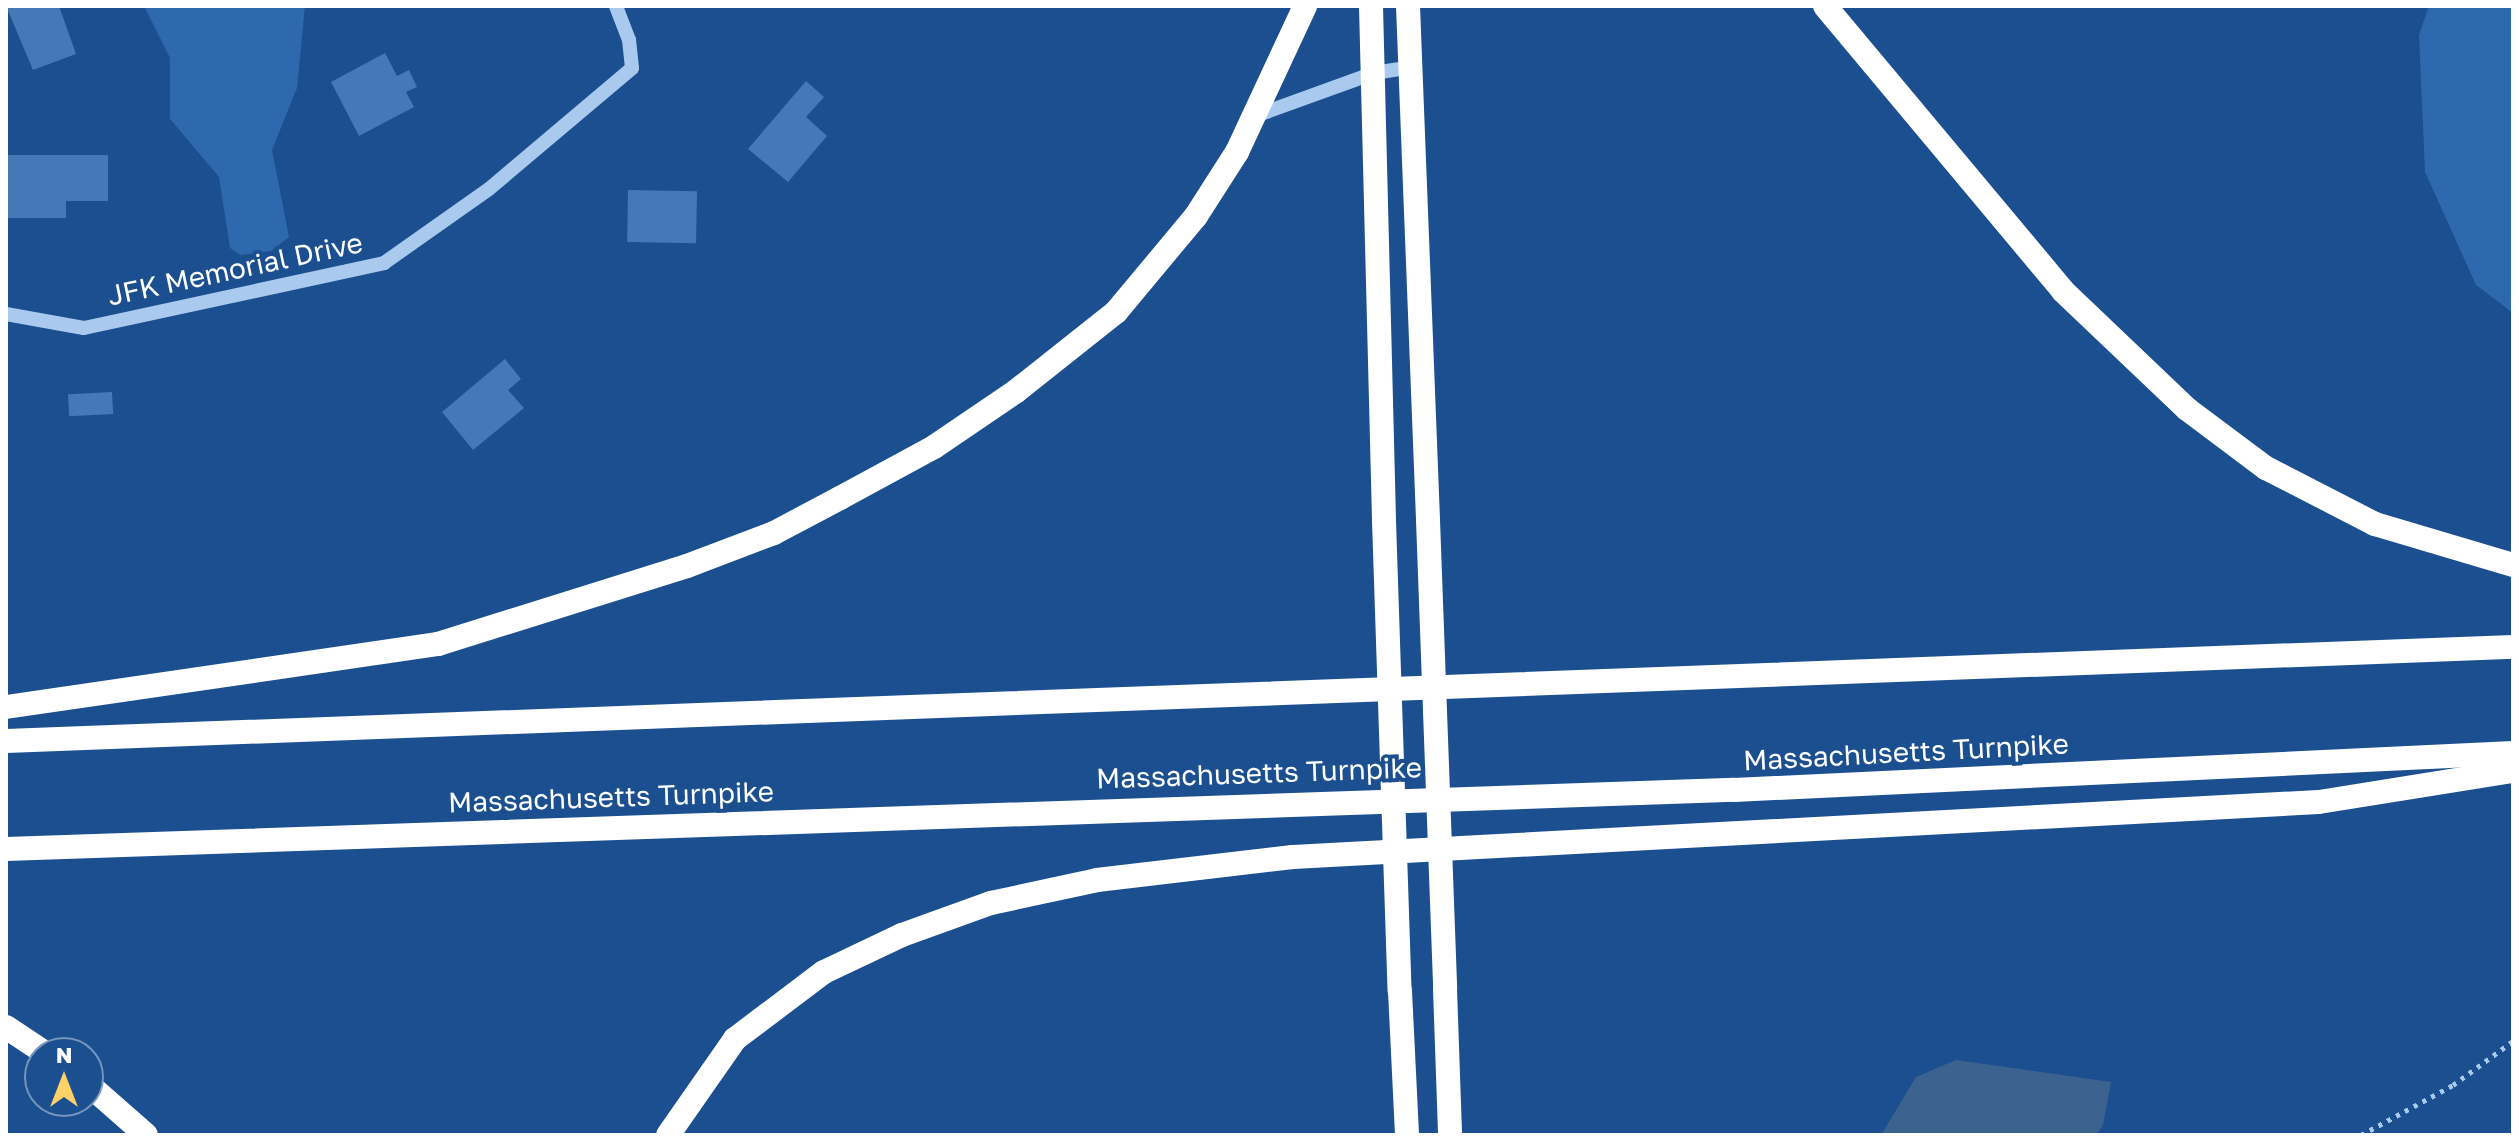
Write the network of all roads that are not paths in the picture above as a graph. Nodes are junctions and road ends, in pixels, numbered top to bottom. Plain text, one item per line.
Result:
1 (616, 6) edge
2 (1305, 6) edge
3 (1371, 6) edge
4 (1408, 6) edge
5 (1825, 6) edge
6 (1411, 67) junction
7 (1374, 73) junction
8 (1258, 115) junction
9 (6, 314) edge
10 (2513, 565) edge
11 (2513, 647) edge
12 (6, 707) edge
13 (6, 741) edge
14 (2513, 753) edge
15 (2513, 771) edge
16 (6, 849) edge
17 (6, 1027) edge
18 (24, 1039) edge
19 (104, 1098) edge
20 (146, 1135) edge
21 (668, 1135) edge
22 (1407, 1135) edge
23 (1450, 1135) edge

1 - 9 street, JFK Memorial Drive
2 - 8 highway
3 - 7 highway
4 - 6 highway
5 - 10 highway
6 - 7 street
6 - 23 highway, bridge
7 - 8 street
7 - 22 highway, bridge
8 - 12 highway
11 - 13 highway
14 - 16 highway, Massachusetts Turnpike
15 - 21 highway
17 - 18 highway
19 - 20 highway

